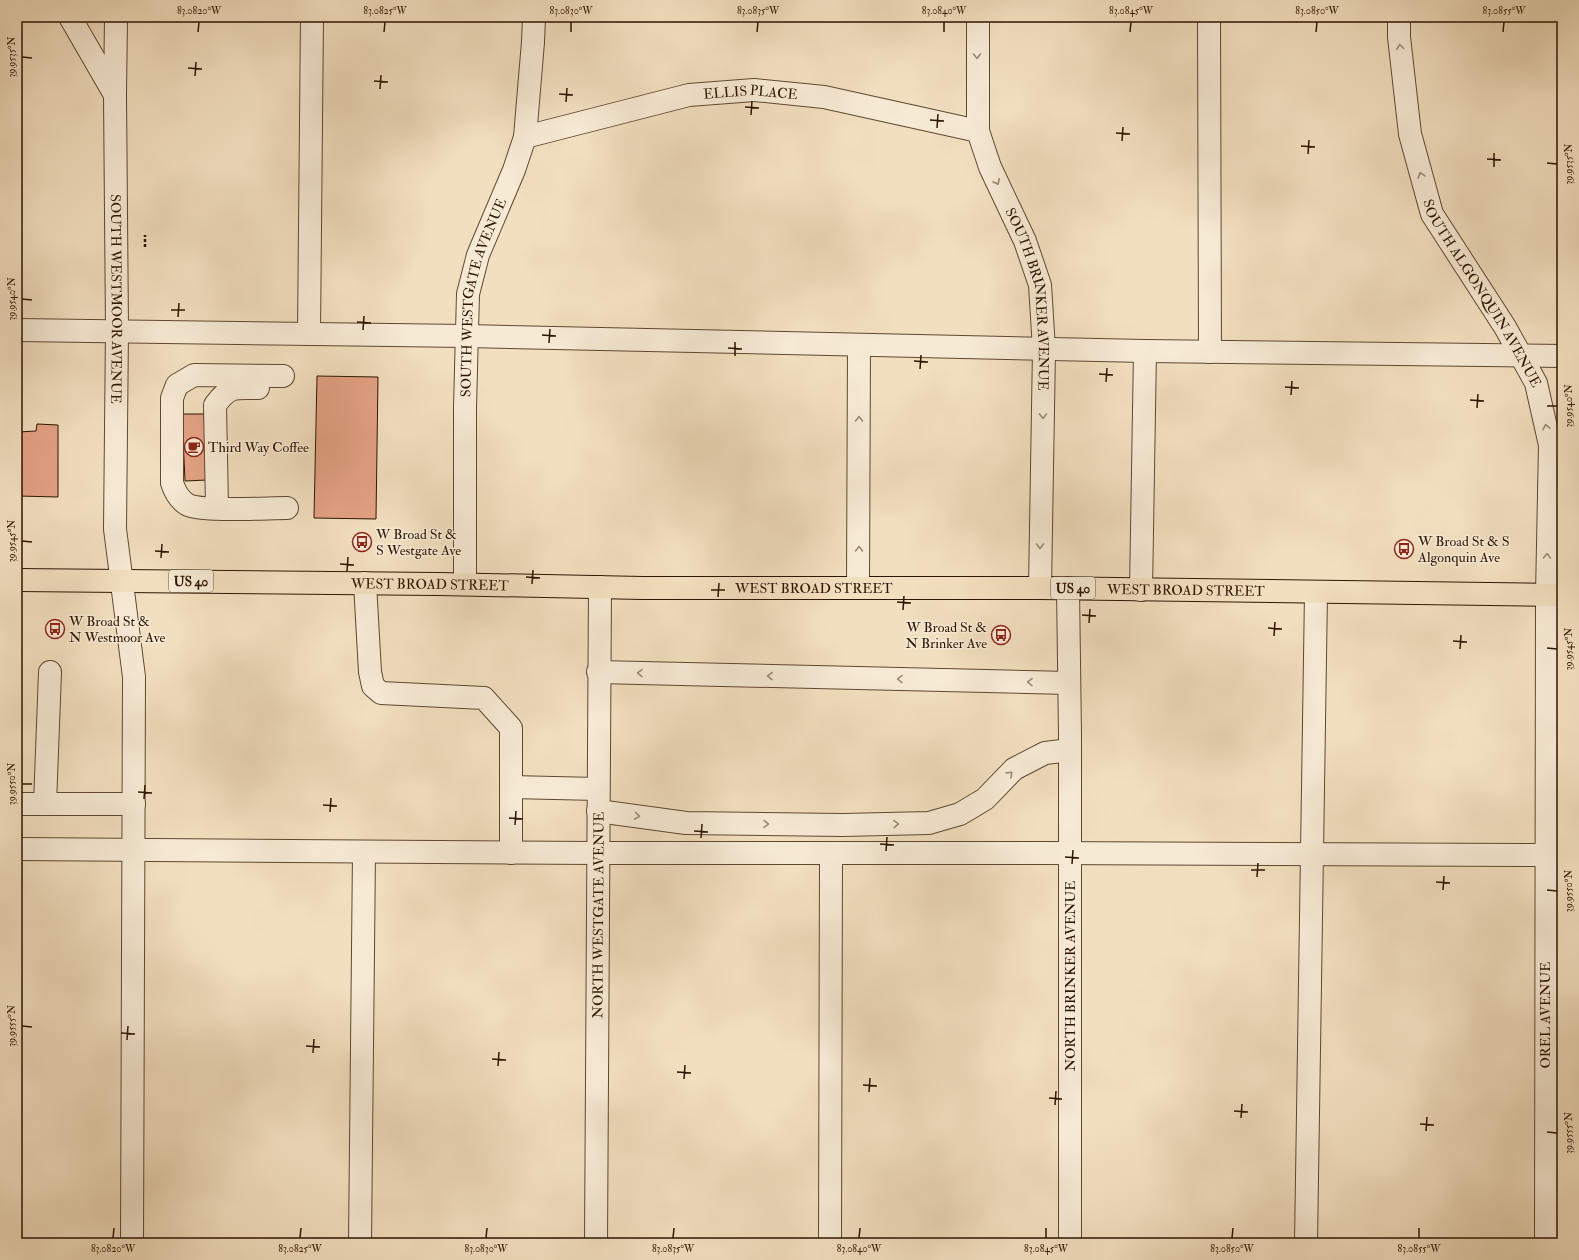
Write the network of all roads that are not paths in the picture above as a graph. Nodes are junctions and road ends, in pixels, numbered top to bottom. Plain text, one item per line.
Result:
1 (70, 17) edge
2 (116, 17) edge
3 (312, 17) edge
4 (534, 17) edge
5 (978, 17) edge
6 (1209, 17) edge
7 (1399, 17) edge
8 (115, 95) junction
9 (978, 131) junction
10 (525, 137) junction
11 (17, 330) edge
12 (117, 330) junction
13 (310, 334) junction
14 (467, 336) junction
15 (859, 345) junction
16 (1044, 349) junction
17 (1145, 351) junction
18 (1210, 352) junction
19 (1521, 356) junction
20 (1562, 356) edge
21 (217, 508) junction
22 (287, 508) dead end
23 (17, 580) edge
24 (123, 580) junction
25 (365, 583) junction
26 (465, 584) junction
27 (600, 587) junction
28 (858, 588) junction
29 (1040, 588) junction
30 (1068, 588) junction
31 (1141, 590) junction
32 (1316, 593) junction
33 (1554, 595) edge
34 (50, 672) dead end
35 (598, 672) junction
36 (1069, 683) junction
37 (1070, 750) junction
38 (1555, 774) edge
39 (511, 787) junction
40 (598, 790) junction
41 (17, 804) edge
42 (45, 804) junction
43 (134, 804) junction
44 (598, 811) junction
45 (17, 849) edge
46 (134, 850) junction
47 (364, 852) junction
48 (511, 853) junction
49 (598, 853) junction
50 (831, 853) junction
51 (1070, 853) junction
52 (1312, 854) junction
53 (1546, 855) junction
54 (1554, 926) edge
55 (132, 1243) edge
56 (360, 1243) edge
57 (596, 1243) edge
58 (830, 1243) edge
59 (1070, 1243) edge
60 (1306, 1243) edge
61 (1546, 1243) edge

1 - 8 street
2 - 8 street, SOUTH WESTMOOR AVENUE
3 - 13 street
4 - 10 street, SOUTH WESTGATE AVENUE
5 -> 9 street, SOUTH BRINKER AVENUE
6 - 18 street
19 -> 7 street, SOUTH ALGONQUIN AVENUE
8 - 12 street, SOUTH WESTMOOR AVENUE
9 - 10 street, ELLIS PLACE
9 -> 16 street, SOUTH BRINKER AVENUE
10 - 14 street, SOUTH WESTGATE AVENUE
11 - 12 street
12 - 13 street
12 - 24 street, SOUTH WESTMOOR AVENUE
13 - 14 street
14 - 15 street
14 - 26 street, SOUTH WESTGATE AVENUE
15 - 16 street
28 -> 15 street
16 - 17 street
16 -> 29 street, SOUTH BRINKER AVENUE
17 - 18 street
17 - 31 street
18 - 19 street
19 - 20 street
33 -> 19 street, SOUTH ALGONQUIN AVENUE
21 - 21 street
21 - 22 street
23 - 24 main road, WEST BROAD STREET / US 40
24 - 25 main road, WEST BROAD STREET / US 40
24 - 43 street, SOUTH WESTMOOR AVENUE
25 - 26 main road, WEST BROAD STREET / US 40
25 - 39 street
26 - 27 main road, WEST BROAD STREET / US 40
27 - 28 main road, WEST BROAD STREET / US 40
27 - 35 street, NORTH WESTGATE AVENUE
28 - 29 main road, WEST BROAD STREET / US 40
29 - 30 main road, WEST BROAD STREET / US 40
30 - 31 main road, WEST BROAD STREET / US 40
30 - 36 street, NORTH BRINKER AVENUE
31 - 32 main road, WEST BROAD STREET / US 40
32 - 33 main road, WEST BROAD STREET / US 40
32 - 52 street
33 - 38 street, OREL AVENUE
34 - 42 street
36 -> 35 street
35 - 40 street, NORTH WESTGATE AVENUE
36 - 37 street, NORTH BRINKER AVENUE
44 -> 37 street
37 - 51 street, NORTH BRINKER AVENUE
38 - 53 street, OREL AVENUE
39 - 40 street
39 - 48 street
40 - 44 street, NORTH WESTGATE AVENUE
41 - 42 street
42 - 43 street
43 - 46 street, SOUTH WESTMOOR AVENUE
44 - 49 street, NORTH WESTGATE AVENUE
45 - 46 street
46 - 47 street
46 - 55 street, SOUTH WESTMOOR AVENUE
47 - 48 street
47 - 56 street
48 - 49 street
49 - 50 street
49 - 57 street, NORTH WESTGATE AVENUE
50 - 51 street
50 - 58 street
51 - 52 street
51 - 59 street, NORTH BRINKER AVENUE
52 - 53 street
52 - 60 street
53 - 54 street, OREL AVENUE
54 - 61 street, OREL AVENUE

